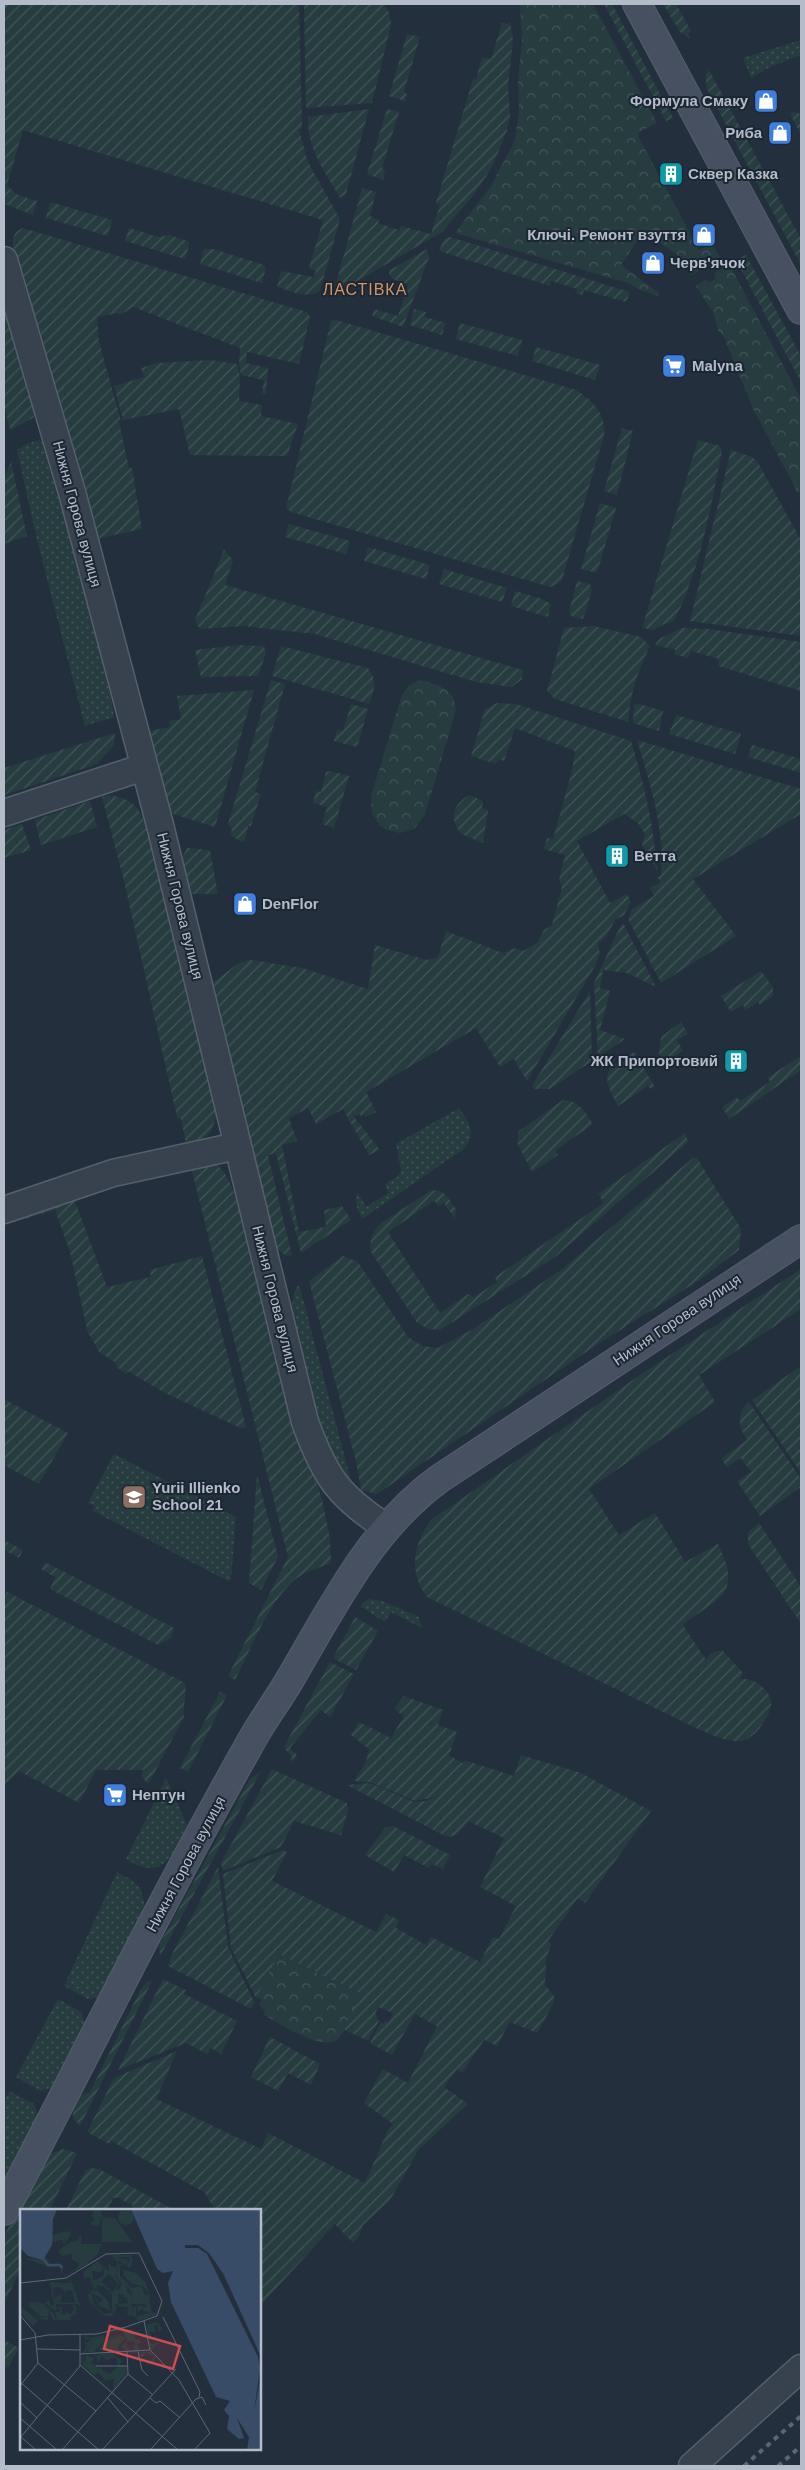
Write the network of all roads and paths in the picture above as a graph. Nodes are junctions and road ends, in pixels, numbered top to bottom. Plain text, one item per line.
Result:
1 (638, 4) edge
2 (4, 260) edge
3 (801, 310) edge
4 (144, 767) junction
5 (4, 813) edge
6 (237, 1146) junction
7 (4, 1210) edge
8 (801, 1239) edge
9 (387, 1528) junction
10 (4, 2211) edge
11 (801, 2368) edge
12 (692, 2466) edge

1 - 3 street
2 - 4 street, Нижня Горова вулиця
4 - 5 street
4 - 6 street, Нижня Горова вулиця
6 - 7 street
6 - 9 street, Нижня Горова вулиця
8 - 9 street, Нижня Горова вулиця
9 - 10 street, Нижня Горова вулиця
11 - 12 street

